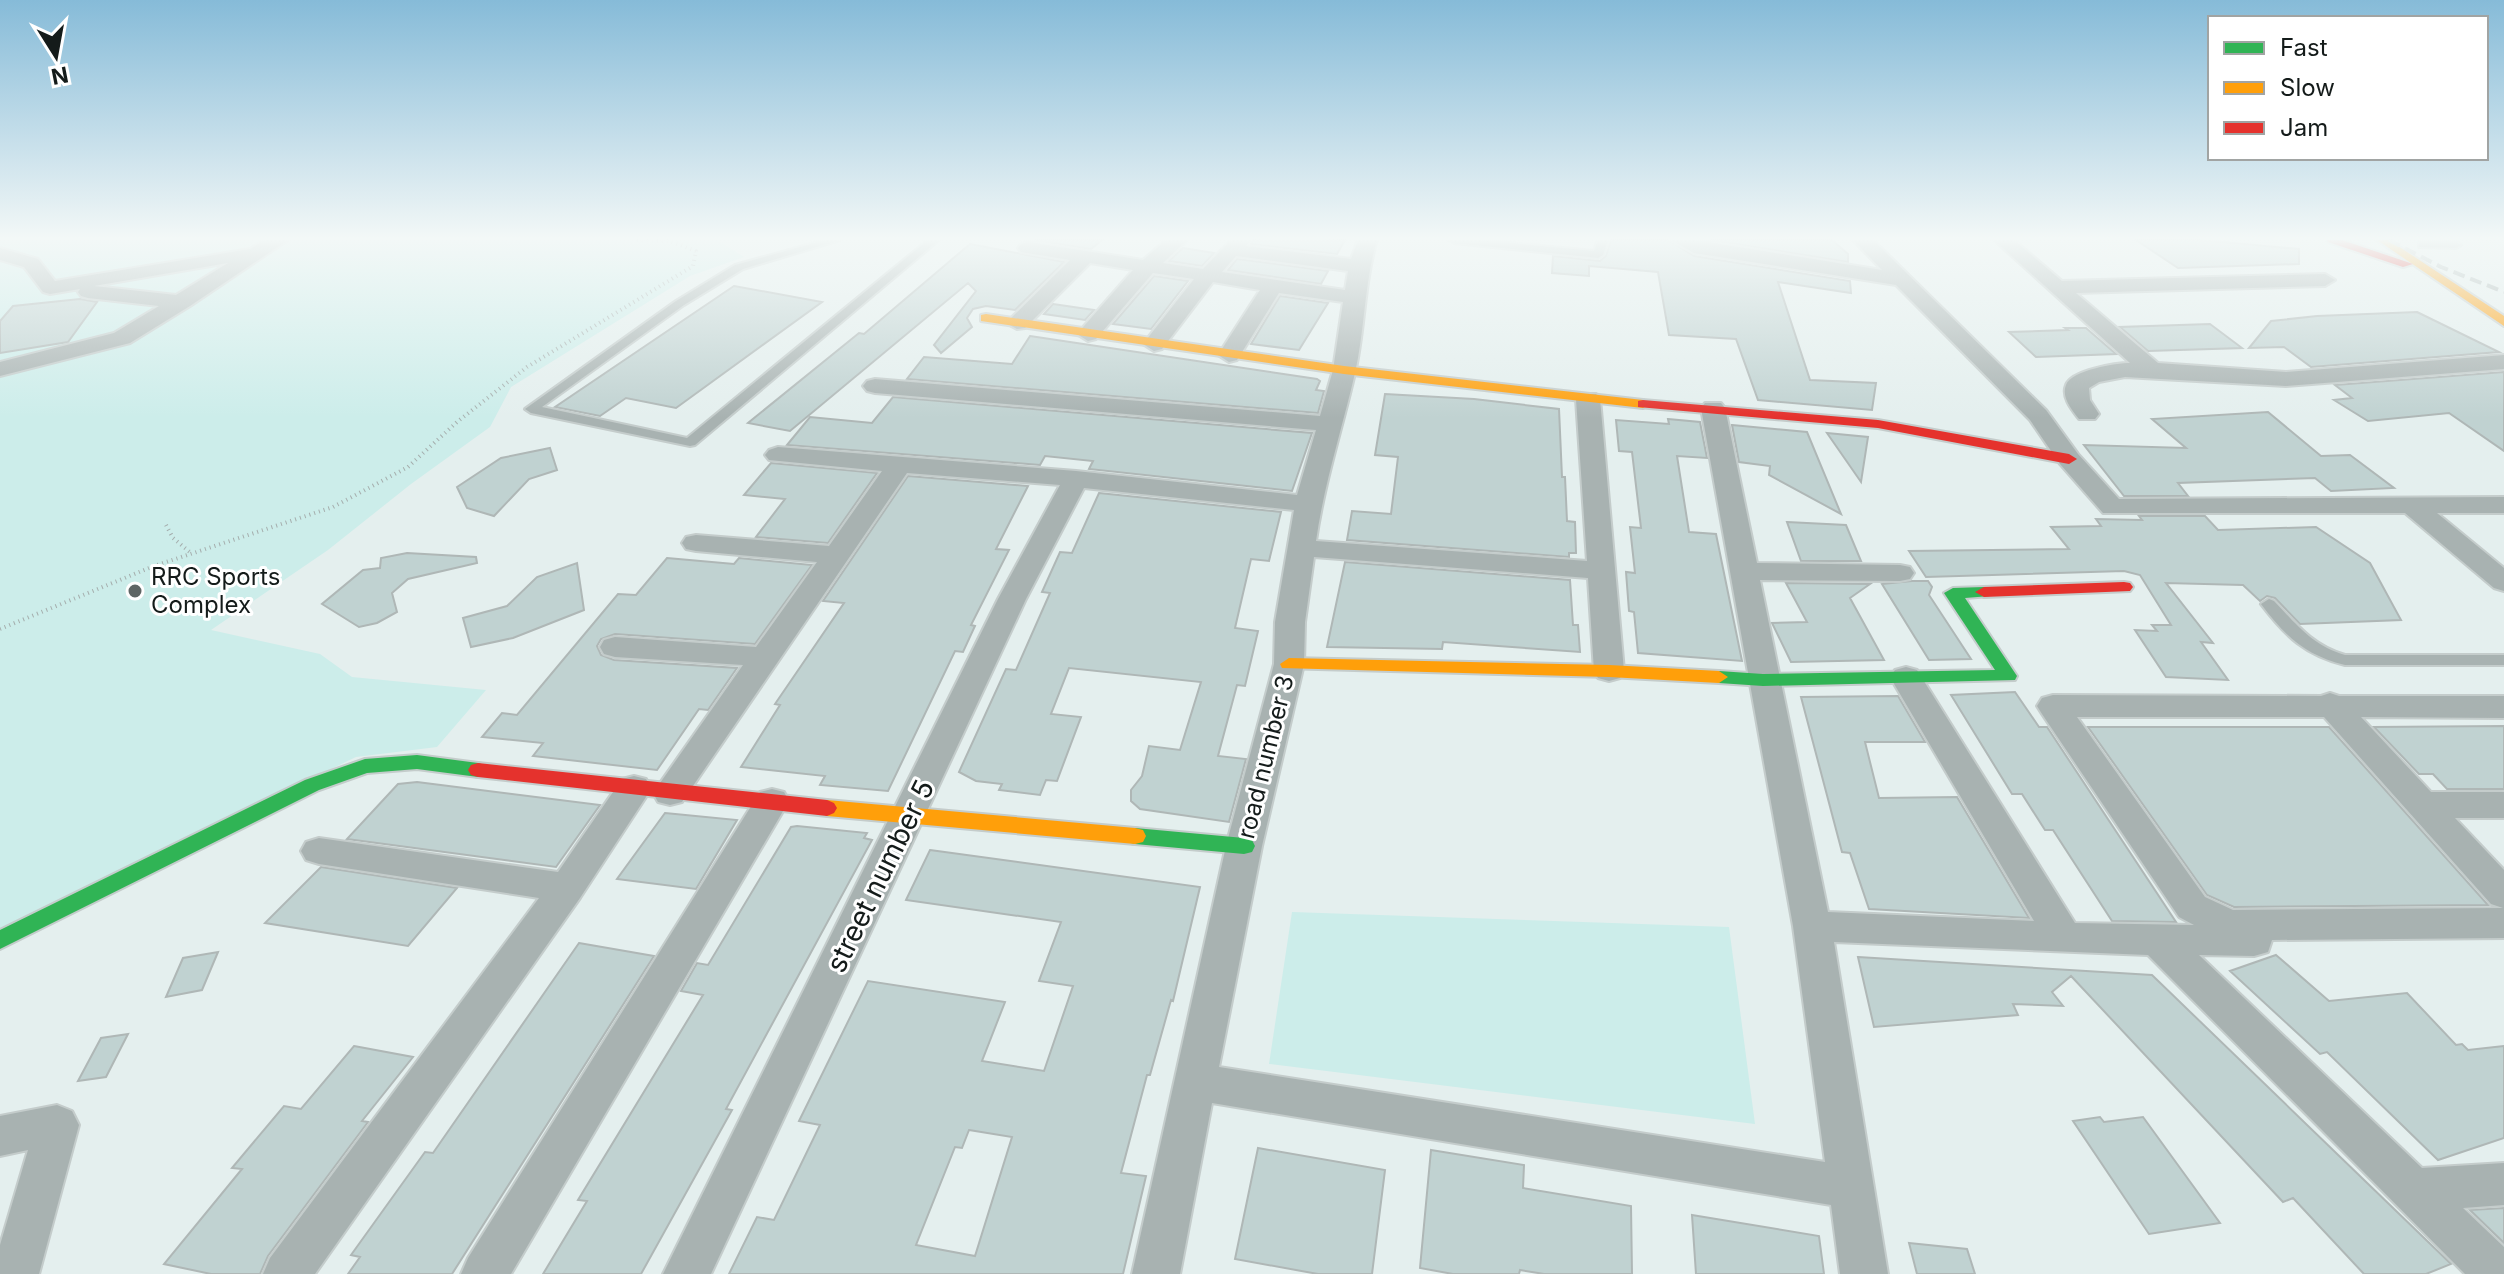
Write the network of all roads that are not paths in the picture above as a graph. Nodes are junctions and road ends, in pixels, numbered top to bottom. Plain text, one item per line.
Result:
1 (159, 299) edge
2 (187, 299) edge
3 (686, 299) edge
4 (862, 299) edge
5 (1041, 299) edge
6 (1118, 299) edge
7 (1189, 299) edge
8 (1264, 299) edge
9 (1356, 299) edge
10 (1924, 299) edge
11 (2071, 299) edge
12 (2469, 299) edge
13 (183, 302) junction
14 (986, 318) dead end
15 (2504, 322) edge
16 (1017, 323) junction
17 (1088, 334) junction
18 (2427, 340) dead end
19 (1154, 344) junction
20 (1229, 355) junction
21 (2504, 362) edge
22 (2439, 367) junction
23 (0, 369) edge
24 (1344, 370) junction
25 (2152, 370) junction
26 (875, 386) dead end
27 (1588, 399) junction
28 (1713, 408) junction
29 (2087, 414) dead end
30 (1328, 424) junction
31 (778, 455) dead end
32 (2069, 459) junction
33 (898, 467) junction
34 (1076, 479) junction
35 (1308, 504) junction
36 (2504, 505) edge
37 (2412, 506) junction
38 (696, 543) dead end
39 (1300, 548) junction
40 (837, 555) junction
41 (1602, 571) junction
42 (1745, 571) junction
43 (1900, 573) dead end
44 (2504, 582) edge
45 (2124, 587) dead end
46 (2269, 604) dead end
47 (615, 647) dead end
48 (762, 657) junction
49 (2504, 660) edge
50 (1289, 664) junction
51 (1609, 671) junction
52 (1906, 677) junction
53 (1763, 680) junction
54 (2330, 704) junction
55 (2504, 707) edge
56 (652, 791) junction
57 (772, 801) junction
58 (2423, 805) junction
59 (2504, 805) edge
60 (910, 815) junction
61 (1244, 846) junction
62 (319, 851) dead end
63 (567, 888) junction
64 (2504, 894) edge
65 (2504, 923) edge
66 (1812, 926) junction
67 (2064, 938) junction
68 (0, 940) edge
69 (2158, 940) junction
70 (2293, 941) dead end
71 (1198, 1082) junction
72 (0, 1136) edge
73 (2504, 1184) edge
74 (1851, 1187) junction
75 (2416, 1190) junction
76 (15, 1274) edge
77 (287, 1274) edge
78 (485, 1274) edge
79 (687, 1274) edge
80 (1156, 1274) edge
81 (1864, 1274) edge
82 (2498, 1274) edge

1 - 13 street
2 - 13 street
3 - 4 lane
5 - 16 street
6 - 17 street
7 - 19 street
8 - 20 street
9 - 24 street, road number 3
10 - 32 street
11 - 25 street
12 - 15 street
13 - 23 street
14 - 16 street
16 - 17 street
17 - 19 street
18 - 22 street
19 - 20 street
20 - 24 street
21 - 22 street
22 - 25 street
24 - 27 street
24 - 30 street, road number 3
25 - 29 street
26 - 30 street
27 - 28 street
27 - 41 street
28 - 32 street
28 - 42 street
30 - 35 street, road number 3
31 - 33 street
32 - 37 street
33 - 34 street
33 - 40 street
34 - 35 street
34 - 60 street, street number 5
35 - 39 street, road number 3
36 - 37 street
37 - 44 street
38 - 40 street
39 - 41 street
39 - 50 street, road number 3
40 - 48 street
41 - 51 street
42 - 43 street
42 - 53 street
45 - 52 street
46 - 49 lane
47 - 48 street
48 - 56 street
50 - 51 street
50 - 61 street, road number 3
51 - 53 street
52 - 53 street
52 - 67 street
53 - 66 street
54 - 55 street
54 - 58 street
54 - 65 street
56 - 57 street
56 - 63 street
56 - 68 street
57 - 60 street
57 - 78 street
58 - 59 street
58 - 64 street
60 - 61 street
60 - 79 street, street number 5
61 - 71 street, road number 3
62 - 63 street
63 - 77 street
66 - 67 street
66 - 74 street
67 - 69 street
69 - 70 street
69 - 75 street
71 - 74 street
71 - 80 street, road number 3
72 - 76 street
73 - 75 street
74 - 81 street
75 - 82 street

